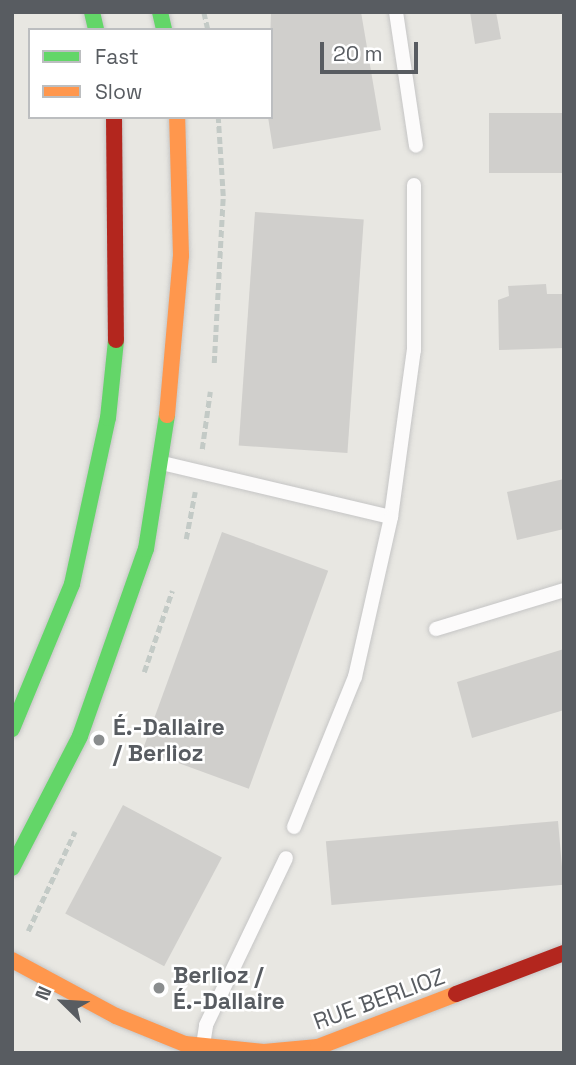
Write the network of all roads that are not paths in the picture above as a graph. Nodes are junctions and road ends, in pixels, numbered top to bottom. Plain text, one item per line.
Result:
1 (396, 12) edge
2 (114, 119) edge
3 (177, 119) edge
4 (416, 146) dead end
5 (414, 185) dead end
6 (162, 463) junction
7 (391, 517) junction
8 (564, 590) edge
9 (436, 629) dead end
10 (12, 729) edge
11 (294, 827) dead end
12 (286, 858) dead end
13 (12, 868) edge
14 (564, 953) edge
15 (12, 960) edge
16 (203, 1046) junction

1 - 4 lane
2 - 10 street
3 - 6 street
5 - 7 lane
6 - 7 lane
6 - 13 street
7 - 11 lane
8 - 9 lane
12 - 16 lane
14 - 16 street, RUE BERLIOZ
15 - 16 street, RUE BERLIOZ

